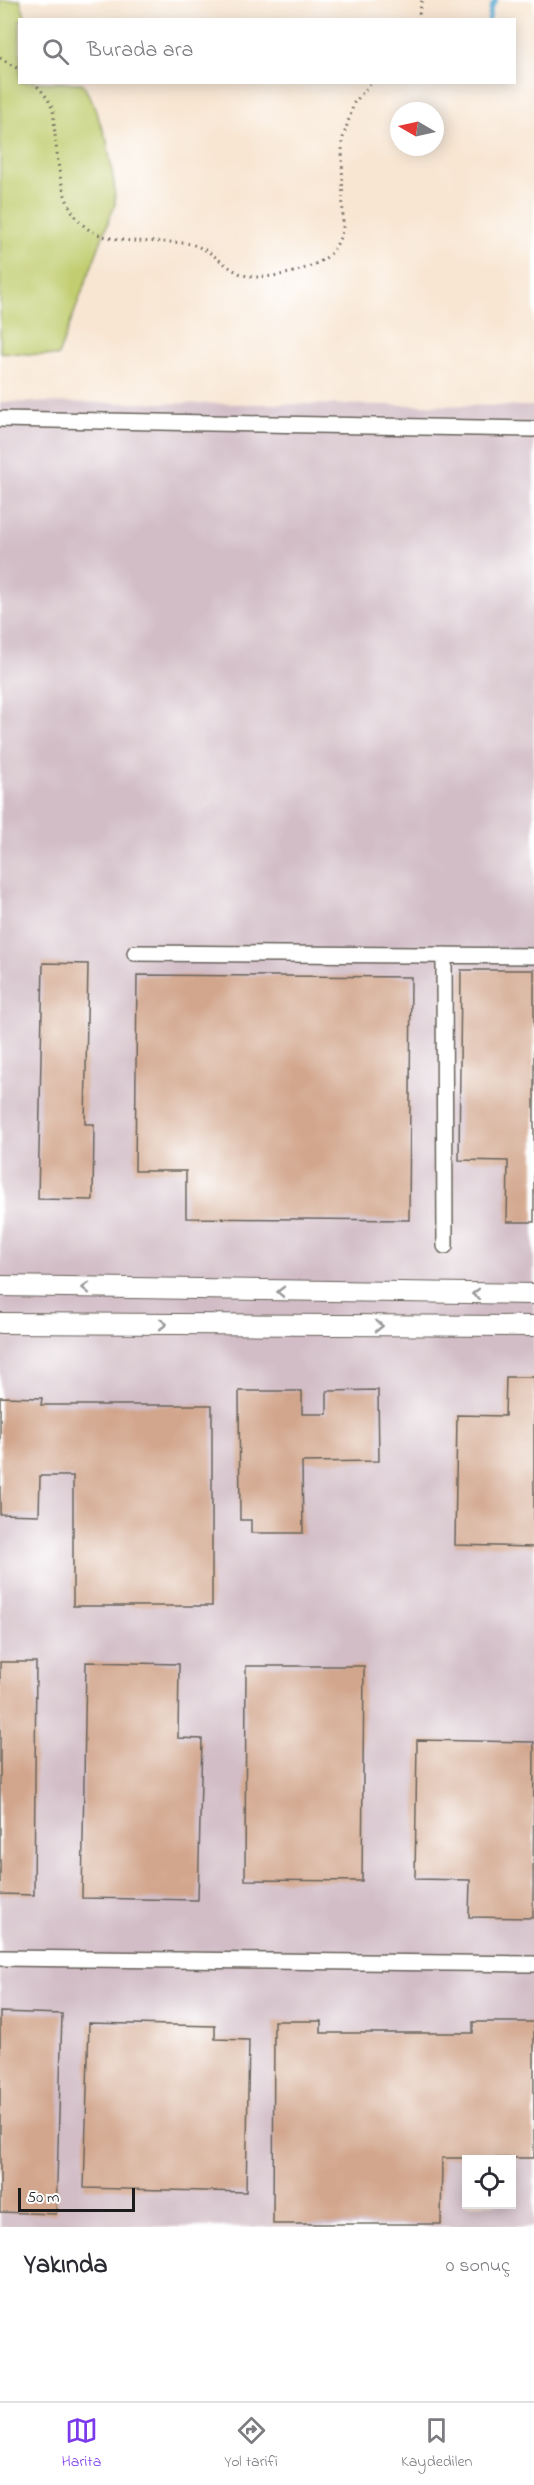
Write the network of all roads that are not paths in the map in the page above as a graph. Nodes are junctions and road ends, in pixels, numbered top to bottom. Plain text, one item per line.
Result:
1 (0, 419) edge
2 (534, 429) edge
3 (135, 953) dead end
4 (444, 955) junction
5 (534, 956) edge
6 (445, 1246) dead end
7 (0, 1286) edge
8 (335, 1293) junction
9 (534, 1294) edge
10 (0, 1323) edge
11 (335, 1325) junction
12 (534, 1326) edge
13 (0, 1958) edge
14 (534, 1964) edge

1 - 2 street
3 - 4 street
4 - 5 street
4 - 6 street
8 -> 7 street
9 -> 8 street
8 - 11 street
10 -> 11 street
11 -> 12 street
13 - 14 street

